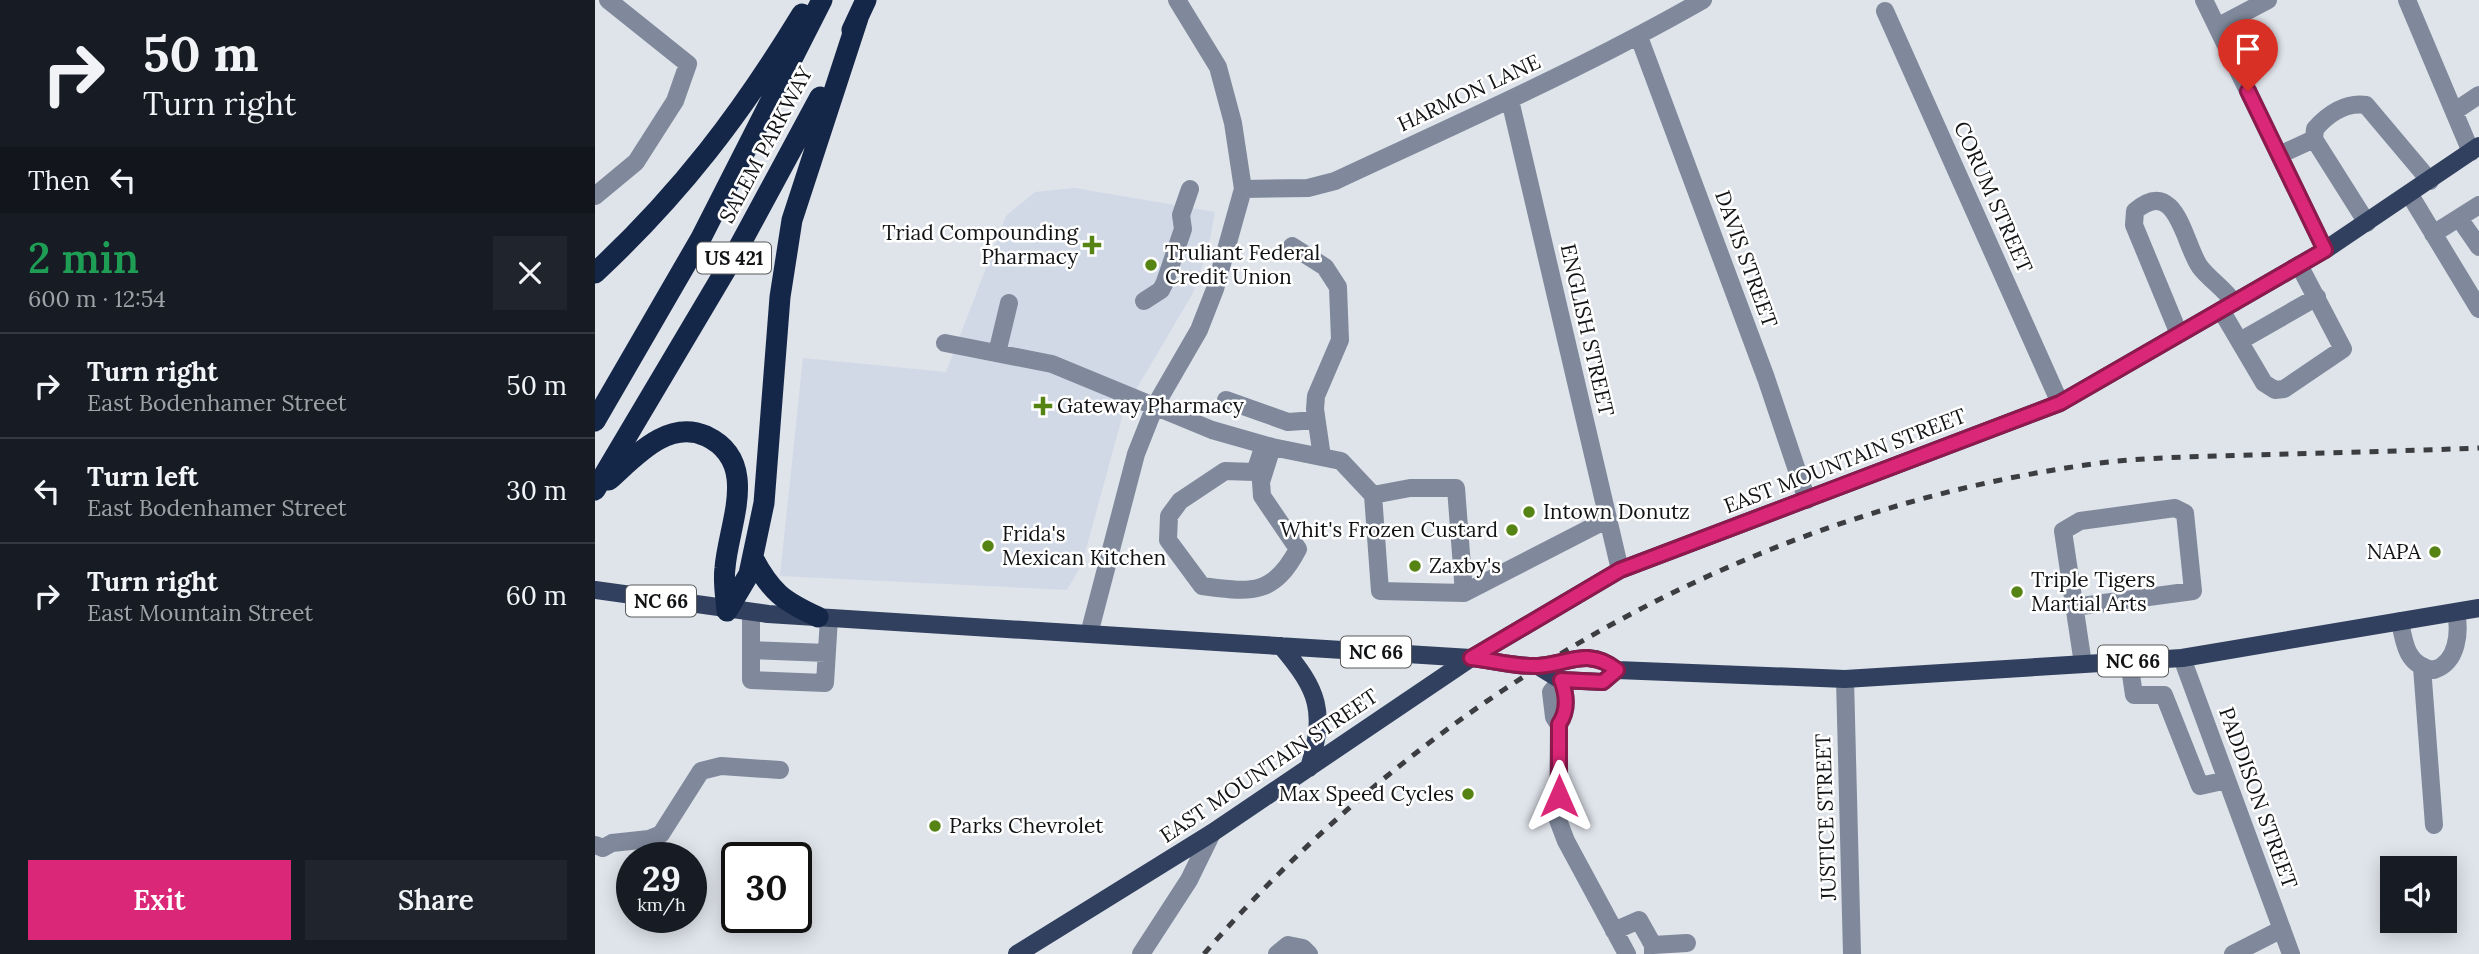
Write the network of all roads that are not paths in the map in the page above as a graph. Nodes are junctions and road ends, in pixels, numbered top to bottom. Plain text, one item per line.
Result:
1 (608, 0) edge
2 (811, 0) edge
3 (822, 0) edge
4 (1177, 0) edge
5 (1703, 0) edge
6 (2204, 0) edge
7 (2268, 0) edge
8 (2407, 0) edge
9 (862, 9) edge
10 (1885, 10) dead end
11 (2217, 27) junction
12 (1639, 37) junction
13 (2479, 95) edge
14 (1510, 100) junction
15 (2455, 111) junction
16 (2314, 139) junction
17 (2477, 149) edge
18 (2279, 155) junction
19 (2430, 181) junction
20 (1190, 188) dead end
21 (1243, 190) junction
22 (595, 195) edge
23 (2410, 195) junction
24 (2479, 205) edge
25 (2459, 218) junction
26 (2367, 223) junction
27 (2433, 234) junction
28 (1292, 246) dead end
29 (2479, 247) edge
30 (2325, 250) junction
31 (2299, 265) junction
32 (595, 273) edge
33 (2317, 297) junction
34 (1145, 301) dead end
35 (1009, 303) dead end
36 (2228, 306) junction
37 (2479, 307) edge
38 (2179, 334) junction
39 (2240, 341) junction
40 (945, 343) dead end
41 (997, 353) junction
42 (1226, 400) dead end
43 (2060, 403) junction
44 (1155, 406) junction
45 (1316, 420) junction
46 (595, 421) edge
47 (1268, 446) junction
48 (1322, 457) junction
49 (595, 491) edge
50 (1373, 495) junction
51 (1807, 500) junction
52 (1608, 519) junction
53 (753, 558) junction
54 (1620, 570) junction
55 (595, 590) edge
56 (1464, 593) junction
57 (2074, 607) junction
58 (2479, 608) edge
59 (727, 611) junction
60 (2456, 612) junction
61 (751, 613) junction
62 (823, 617) junction
63 (2400, 621) junction
64 (1089, 634) junction
65 (1281, 646) junction
66 (751, 650) junction
67 (827, 653) junction
68 (1471, 658) junction
69 (2182, 658) junction
70 (2129, 661) junction
71 (2083, 664) junction
72 (1538, 666) junction
73 (2422, 667) junction
74 (1617, 670) junction
75 (1845, 679) junction
76 (1561, 680) junction
77 (1309, 768) junction
78 (780, 770) dead end
79 (2227, 780) junction
80 (2434, 825) dead end
81 (1212, 833) junction
82 (595, 845) edge
83 (2282, 929) junction
84 (1614, 931) junction
85 (1687, 943) dead end
86 (1653, 949) edge
87 (1017, 954) edge
88 (1141, 954) edge
89 (1277, 954) edge
90 (1309, 954) edge
91 (1627, 954) edge
92 (1852, 954) edge
93 (2233, 954) edge
94 (2291, 954) edge

1 - 22 street
2 - 32 highway
3 - 46 highway, SALEM PARKWAY / US 421
4 - 21 street
5 - 12 street, HARMON LANE
6 - 11 street
7 - 11 street
8 - 15 street
9 - 49 highway, SALEM PARKWAY / US 421
9 - 53 highway
10 - 43 street, CORUM STREET
11 - 18 street
12 - 14 street, HARMON LANE
12 - 51 street, DAVIS STREET
13 - 15 street
14 - 21 street, HARMON LANE
14 - 52 street, ENGLISH STREET
15 - 17 street
16 - 18 street
16 - 19 street
16 - 26 street
17 - 19 main road, EAST MOUNTAIN STREET
18 - 30 street
19 - 23 main road, EAST MOUNTAIN STREET
20 - 34 street
21 - 44 street
23 - 26 main road, EAST MOUNTAIN STREET
23 - 27 street
24 - 25 street
25 - 27 street
25 - 29 street
26 - 30 main road, EAST MOUNTAIN STREET
27 - 37 street
28 - 45 street
30 - 31 main road, EAST MOUNTAIN STREET
31 - 33 street
31 - 36 main road, EAST MOUNTAIN STREET
33 - 39 street
33 - 39 street
35 - 41 street
36 - 38 main road, EAST MOUNTAIN STREET
36 - 38 street
36 - 39 street
38 - 43 main road, EAST MOUNTAIN STREET
40 - 41 street
41 - 44 street
42 - 45 street
43 - 51 main road, EAST MOUNTAIN STREET
44 - 47 street
44 - 64 street
45 - 48 street
47 - 47 street
47 - 48 street
48 - 50 street
49 - 59 highway
50 - 56 street
50 - 56 street
51 - 54 main road, EAST MOUNTAIN STREET
52 - 54 street, ENGLISH STREET
52 - 56 street
53 - 59 highway
53 - 62 highway
54 - 68 main road, EAST MOUNTAIN STREET
55 - 59 main road, NC 66
57 - 57 street
57 - 71 street
58 - 60 main road, NC 66
59 - 61 main road, NC 66
60 - 63 main road, NC 66
60 - 73 street
61 - 62 main road, NC 66
61 - 66 street
62 - 64 main road, NC 66
62 - 67 street
63 - 69 main road, NC 66
63 - 73 street
64 - 65 main road, NC 66
65 - 68 main road, NC 66
65 - 77 main road
66 - 67 street
66 - 67 street
68 - 72 main road, NC 66
68 - 77 main road, EAST MOUNTAIN STREET
69 - 70 main road, NC 66
69 - 79 street, PADDISON STREET
70 - 71 main road, NC 66
70 - 79 street
71 - 75 main road, NC 66
72 - 74 main road, NC 66
72 - 76 main road, NC 66
73 - 80 street
74 - 75 main road, NC 66
74 - 76 main road, NC 66
75 - 92 street, JUSTICE STREET
76 - 84 street
77 - 81 main road, EAST MOUNTAIN STREET
78 - 82 street
79 - 83 street, PADDISON STREET
81 - 87 main road, EAST MOUNTAIN STREET
81 - 88 street
83 - 93 street
83 - 94 street, PADDISON STREET
84 - 86 street
84 - 91 street
85 - 86 street
89 - 90 street

